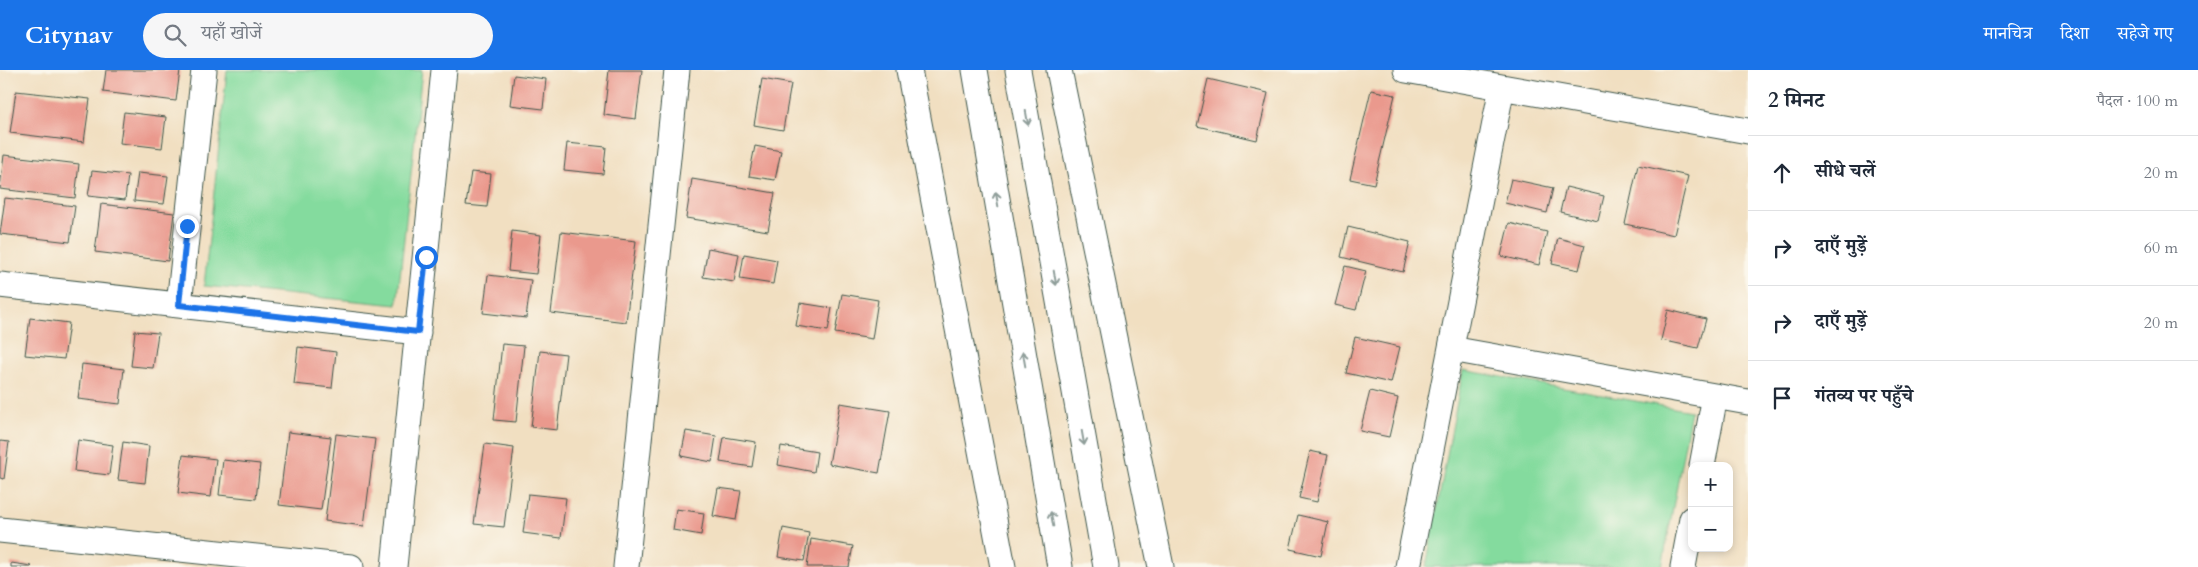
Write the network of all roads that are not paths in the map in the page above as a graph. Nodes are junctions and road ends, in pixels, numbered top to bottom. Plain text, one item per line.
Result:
1 (204, 70) edge
2 (444, 70) edge
3 (677, 70) edge
4 (909, 70) edge
5 (975, 70) edge
6 (1018, 70) edge
7 (1059, 70) edge
8 (1406, 70) edge
9 (1502, 87) junction
10 (1748, 131) edge
11 (0, 285) edge
12 (179, 305) junction
13 (418, 332) junction
14 (1451, 349) junction
15 (1715, 396) junction
16 (1748, 402) edge
17 (1703, 462) edge
18 (0, 530) edge
19 (1688, 540) edge
20 (154, 557) edge
21 (351, 567) edge
22 (394, 567) edge
23 (626, 567) edge
24 (1003, 567) edge
25 (1060, 567) edge
26 (1106, 567) edge
27 (1161, 567) edge
28 (1408, 567) edge
29 (1683, 567) edge

1 - 12 street
2 - 13 street
3 - 23 street
4 - 24 street
25 -> 5 street
6 -> 26 street
7 - 27 street
8 - 9 street
9 - 10 street
9 - 14 street
11 - 12 street
12 - 13 street
13 - 22 street
14 - 15 street
14 - 28 street
15 - 16 street
15 - 17 street
18 - 20 street
19 - 29 street
20 - 21 street

